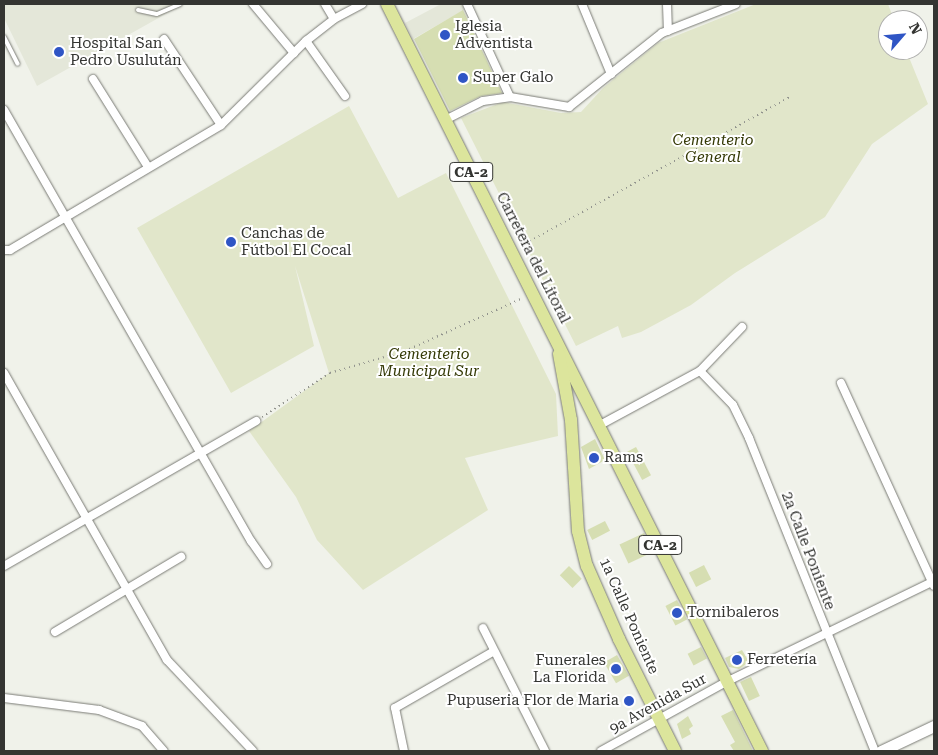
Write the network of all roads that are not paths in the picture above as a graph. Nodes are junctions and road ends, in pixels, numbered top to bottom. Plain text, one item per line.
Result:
1 (180, 4) edge
2 (253, 4) edge
3 (325, 4) edge
4 (362, 4) edge
5 (387, 4) edge
6 (467, 4) edge
7 (582, 4) edge
8 (667, 4) edge
9 (736, 4) edge
10 (138, 10) dead end
11 (334, 19) junction
12 (668, 31) junction
13 (4, 37) edge
14 (164, 38) dead end
15 (306, 41) junction
16 (294, 53) junction
17 (18, 64) dead end
18 (612, 74) junction
19 (93, 79) dead end
20 (345, 96) dead end
21 (510, 97) junction
22 (4, 110) edge
23 (445, 120) junction
24 (221, 125) junction
25 (148, 167) junction
26 (64, 215) junction
27 (4, 250) edge
28 (742, 327) dead end
29 (556, 339) junction
30 (700, 371) junction
31 (4, 374) edge
32 (841, 383) dead end
33 (572, 420) junction
34 (256, 421) road end
35 (598, 422) junction
36 (201, 452) junction
37 (84, 518) junction
38 (181, 557) dead end
39 (267, 564) dead end
40 (4, 566) edge
41 (934, 583) edge
42 (126, 590) junction
43 (483, 628) dead end
44 (55, 632) dead end
45 (826, 634) junction
46 (494, 651) junction
47 (728, 681) junction
48 (4, 698) edge
49 (659, 718) junction
50 (934, 726) edge
51 (164, 751) edge
52 (253, 751) edge
53 (404, 751) edge
54 (546, 751) edge
55 (601, 751) edge
56 (675, 751) edge
57 (762, 751) edge
58 (875, 751) edge
59 (881, 751) edge

1 - 10 lane
2 - 16 street
3 - 11 street
4 - 11 street
5 - 23 main road, Carretera del Litoral / CA-2
6 - 21 street
7 - 18 street
8 - 12 street
9 - 12 street
11 - 15 street
12 - 18 street
13 - 17 lane
14 - 24 street
15 - 16 street
15 - 20 street
16 - 24 street
18 - 21 street
19 - 25 street
21 - 23 street
22 - 26 street
23 - 29 main road, Carretera del Litoral / CA-2
24 - 25 street
25 - 26 street
26 - 27 street
26 - 36 street
28 - 30 street
29 - 33 main road, 1a Calle Poniente / CA-2
29 - 35 main road, CA-2
30 - 35 street
30 - 45 street, 2a Calle Poniente
31 - 37 street
32 - 41 street
33 - 35 main road
33 - 49 main road, 1a Calle Poniente / CA-2
34 - 36 street
35 - 47 main road, CA-2
36 - 37 street
36 - 39 street
37 - 40 street
37 - 42 street
38 - 42 street
41 - 45 street, 9a Avenida Sur
42 - 44 street
42 - 52 street
43 - 46 street
45 - 47 street, 9a Avenida Sur
45 - 58 street, 2a Calle Poniente
46 - 53 street
46 - 54 street
47 - 49 street, 9a Avenida Sur
47 - 57 main road, CA-2
48 - 51 street
49 - 55 street, 9a Avenida Sur
49 - 56 main road, 1a Calle Poniente / CA-2
50 - 59 street

